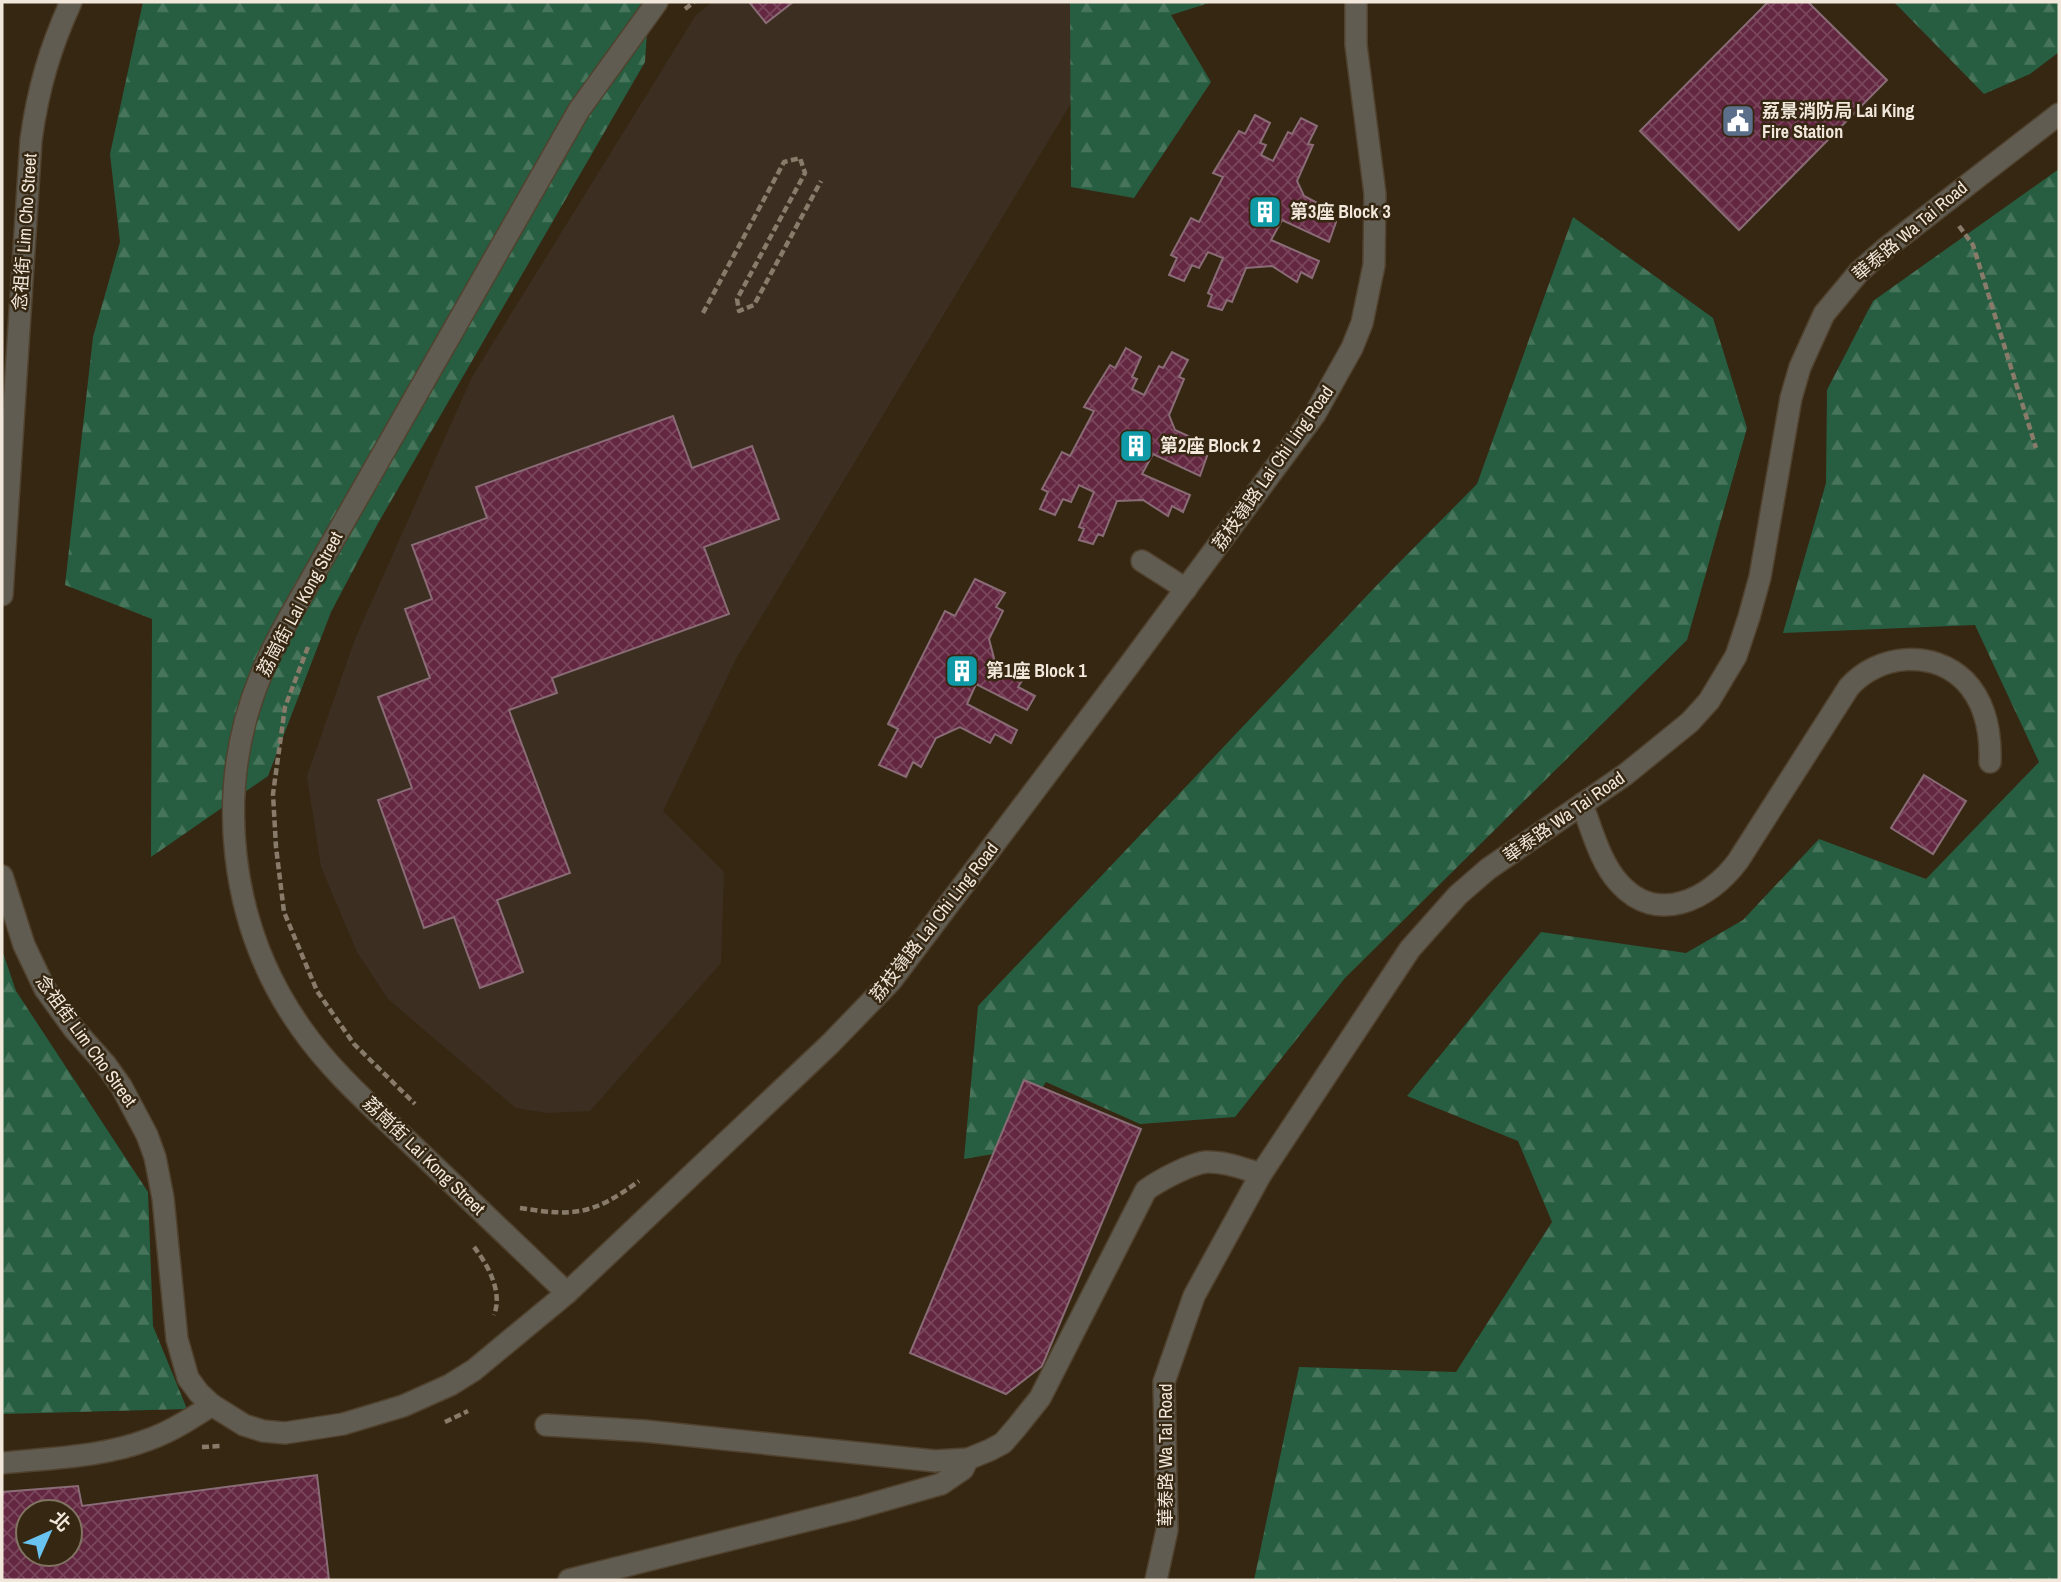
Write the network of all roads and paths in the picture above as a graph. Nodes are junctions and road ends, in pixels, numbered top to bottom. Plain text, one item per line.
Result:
1 (71, 2) edge
2 (657, 2) edge
3 (694, 2) edge
4 (1356, 2) edge
5 (677, 17) dead end
6 (2059, 114) edge
7 (821, 181) dead end
8 (1953, 229) dead end
9 (703, 313) dead end
10 (2036, 447) dead end
11 (1142, 561) dead end
12 (1186, 589) junction
13 (2, 594) edge
14 (310, 642) dead end
15 (1990, 762) dead end
16 (1582, 804) junction
17 (2, 876) edge
18 (422, 1112) dead end
19 (1261, 1174) junction
20 (643, 1179) dead end
21 (520, 1208) dead end
22 (466, 1239) dead end
23 (567, 1293) junction
24 (490, 1325) dead end
25 (212, 1405) junction
26 (472, 1408) dead end
27 (440, 1424) dead end
28 (546, 1425) dead end
29 (226, 1446) dead end
30 (196, 1448) dead end
31 (968, 1459) junction
32 (2, 1463) edge
33 (569, 1580) edge
34 (1156, 1580) edge

1 - 13 street, 念祖街 Lim Cho Street
2 - 23 street, 荔崗街 Lai Kong Street
3 - 5 path
4 - 12 street, 荔枝嶺路 Lai Chi Ling Road
6 - 16 street, 華泰路 Wa Tai Road
7 - 9 path
8 - 10 path
11 - 12 street
12 - 23 street, 荔枝嶺路 Lai Chi Ling Road
14 - 18 path
15 - 16 street
16 - 19 street, 華泰路 Wa Tai Road
17 - 25 street, 念祖街 Lim Cho Street
19 - 31 street
19 - 34 street, 華泰路 Wa Tai Road
20 - 21 path
22 - 24 path
23 - 25 street, 荔枝嶺路 Lai Chi Ling Road
25 - 32 street
26 - 27 path
28 - 31 street
29 - 30 path
31 - 33 street

